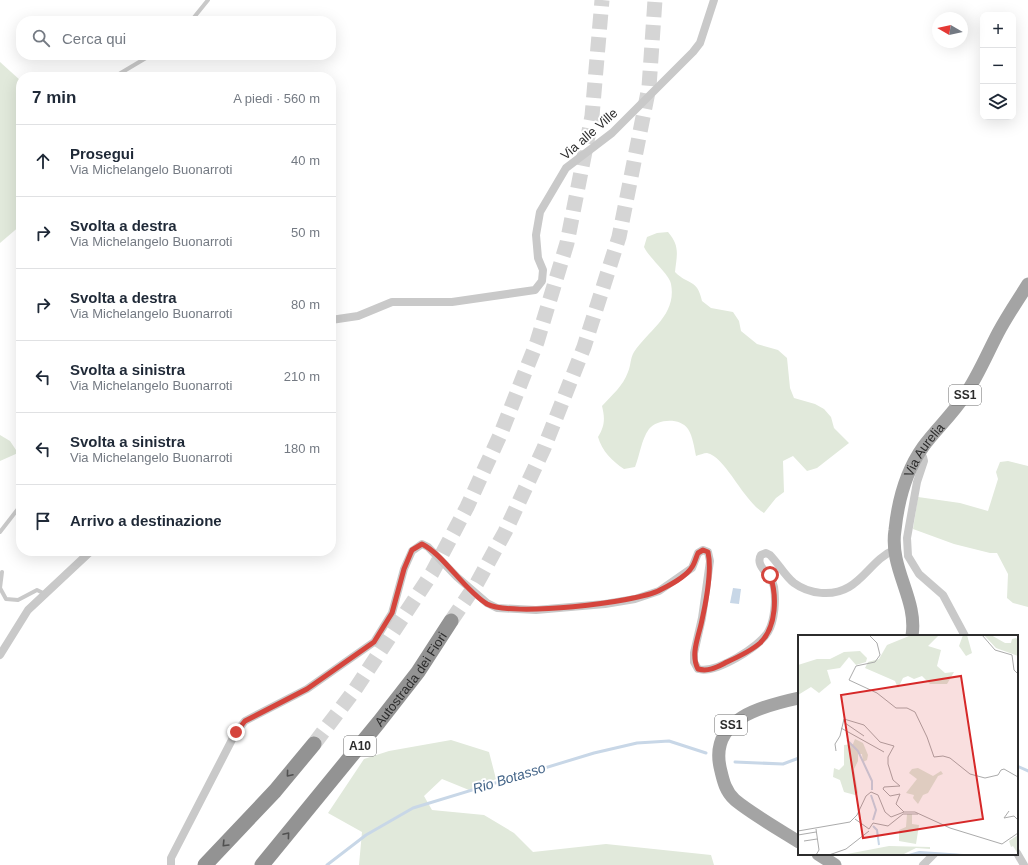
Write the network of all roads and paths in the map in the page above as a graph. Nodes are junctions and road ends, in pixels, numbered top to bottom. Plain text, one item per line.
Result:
1 (208, 0) edge
2 (714, 0) edge
3 (195, 16) edge
4 (143, 60) edge
5 (122, 72) edge
6 (1028, 284) edge
7 (336, 319) edge
8 (920, 453) junction
9 (16, 511) edge
10 (0, 532) edge
11 (894, 550) junction
12 (86, 556) edge
13 (2, 572) dead end
14 (46, 594) junction
15 (451, 621) tunnel mouth
16 (912, 635) edge
17 (964, 635) edge
18 (0, 655) edge
19 (794, 699) edge
20 (314, 744) tunnel mouth
21 (798, 841) edge
22 (820, 855) edge
23 (933, 855) edge
24 (1018, 855) edge
25 (171, 865) edge
26 (205, 865) edge
27 (262, 865) edge
28 (835, 865) edge
29 (923, 865) edge
30 (1024, 865) edge

1 - 3 lane
2 - 7 street, Via alle Ville
4 - 5 lane
6 - 8 main road, Via Aurelia / SS1
8 - 11 main road, Via Aurelia / SS1
8 - 17 street
9 - 10 lane
11 - 16 main road, Via Aurelia / SS1
11 - 25 street
12 - 14 street
13 - 14 lane
14 - 18 street
27 -> 15 highway, Autostrada dei Fiori / A10
19 - 21 main road, SS1
20 -> 26 highway
22 - 28 main road
23 - 29 street
24 - 30 street

